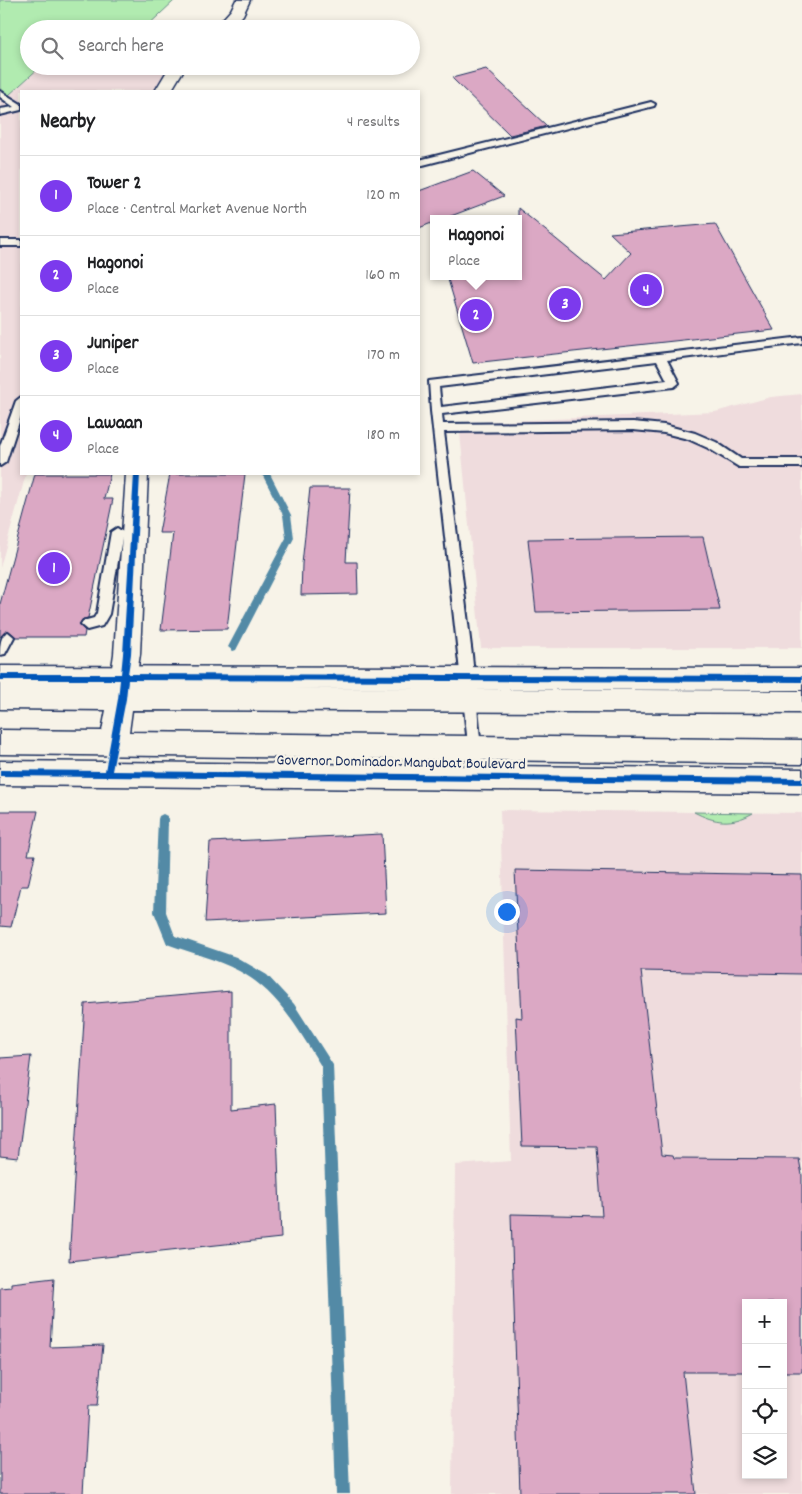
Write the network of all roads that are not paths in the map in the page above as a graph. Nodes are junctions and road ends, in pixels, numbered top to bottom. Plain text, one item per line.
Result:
1 (243, 0) edge
2 (230, 20) edge
3 (173, 75) edge
4 (164, 90) edge
5 (0, 93) edge
6 (651, 104) dead end
7 (20, 107) edge
8 (20, 108) edge
9 (0, 112) edge
10 (420, 163) edge
11 (0, 243) edge
12 (20, 243) edge
13 (802, 340) edge
14 (661, 358) junction
15 (20, 404) edge
16 (436, 411) junction
17 (438, 428) junction
18 (1, 455) edge
19 (802, 463) edge
20 (137, 475) edge
21 (119, 532) junction
22 (86, 625) dead end
23 (8, 637) dead end
24 (0, 650) edge
25 (0, 677) edge
26 (802, 679) edge
27 (123, 689) junction
28 (469, 689) junction
29 (0, 698) edge
30 (802, 702) edge
31 (0, 742) edge
32 (114, 744) junction
33 (474, 749) junction
34 (802, 752) edge
35 (0, 773) edge
36 (108, 774) junction
37 (802, 781) edge

1 - 2 street
3 - 4 street
5 - 7 lane
6 - 10 lane
8 - 9 lane
11 - 12 lane
13 - 14 lane
14 - 16 lane
14 - 16 lane
15 - 18 lane
16 - 17 lane
17 - 19 lane
17 - 28 lane
20 - 21 street
21 - 22 lane
21 - 27 street
23 - 24 lane
25 - 27 street
26 - 28 street
27 - 28 street
27 - 29 street
27 - 32 street
28 - 30 street
28 - 33 lane
31 - 32 street, Governor Dominador Mangubat Boulevard
32 - 33 street, Governor Dominador Mangubat Boulevard
32 - 36 street
33 - 34 street, Governor Dominador Mangubat Boulevard
35 - 36 street, Governor Dominador Mangubat Boulevard
36 - 37 street, Governor Dominador Mangubat Boulevard

